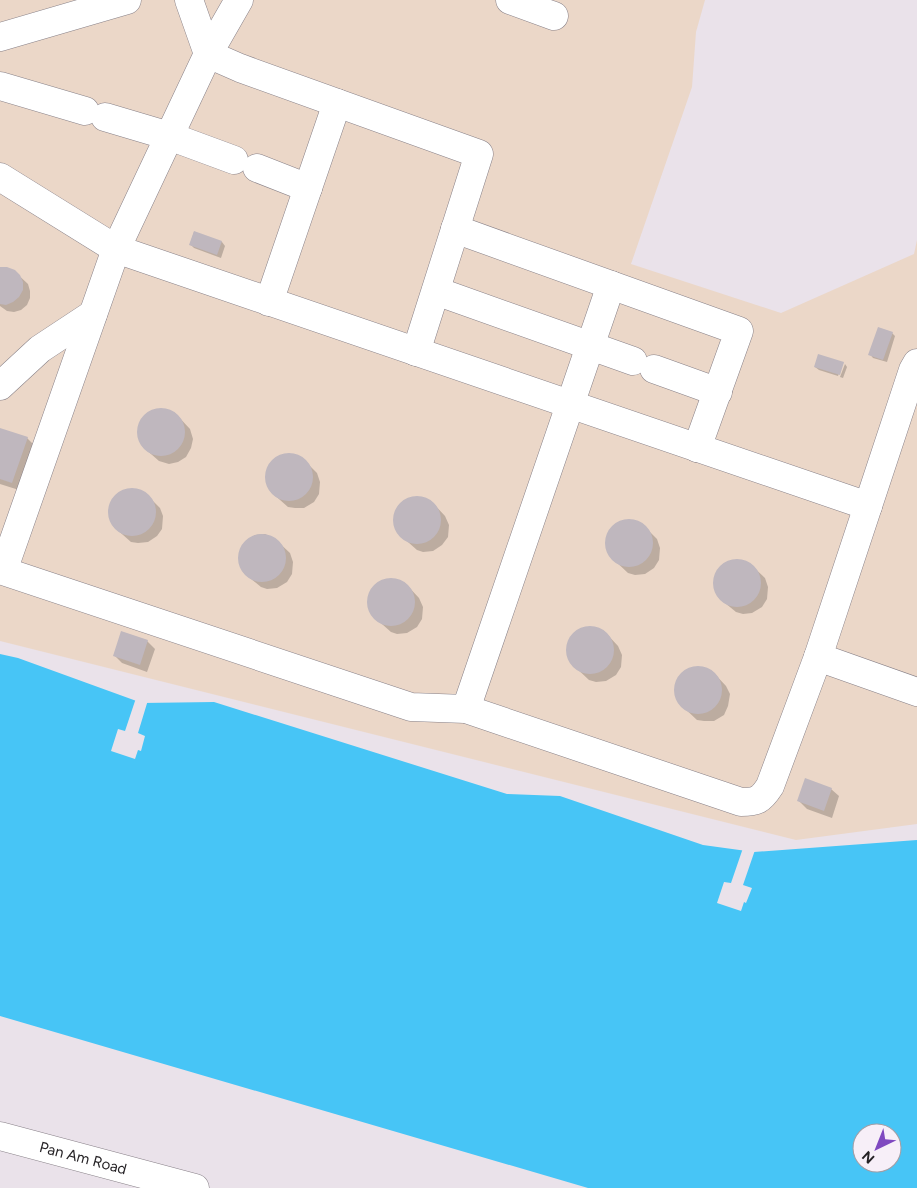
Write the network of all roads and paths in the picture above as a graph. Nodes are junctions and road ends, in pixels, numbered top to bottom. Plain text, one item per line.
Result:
1 (127, 0) edge
2 (189, 0) edge
3 (239, 0) edge
4 (510, 0) edge
5 (554, 16) dead end
6 (0, 37) edge
7 (208, 54) junction
8 (0, 86) edge
9 (337, 103) junction
10 (170, 136) junction
11 (0, 177) edge
12 (308, 188) junction
13 (455, 229) junction
14 (116, 249) junction
15 (611, 285) junction
16 (436, 291) junction
17 (269, 302) junction
18 (93, 314) junction
19 (590, 346) junction
20 (416, 352) junction
21 (917, 363) edge
22 (0, 386) edge
23 (718, 392) junction
24 (570, 404) junction
25 (697, 448) junction
26 (868, 506) junction
27 (2, 570) edge
28 (818, 658) junction
29 (917, 692) edge
30 (466, 709) junction
31 (0, 1136) edge
32 (195, 1188) edge

1 - 6 street
2 - 7 street
3 - 7 street
4 - 5 street
7 - 9 street
7 - 10 street
8 - 10 street
9 - 12 street
9 - 13 street
10 - 12 street
10 - 14 street
11 - 14 street
12 - 17 street
13 - 15 street
13 - 16 street
14 - 17 street
14 - 18 street
15 - 19 street
15 - 23 street
16 - 19 street
16 - 20 street
17 - 20 street
18 - 22 street
18 - 27 street
19 - 23 street
19 - 24 street
20 - 24 street
21 - 26 street
23 - 25 street
24 - 25 street
24 - 30 street
25 - 26 street
26 - 28 street
27 - 30 street
28 - 29 street
28 - 30 street
31 - 32 street, Pan Am Road

